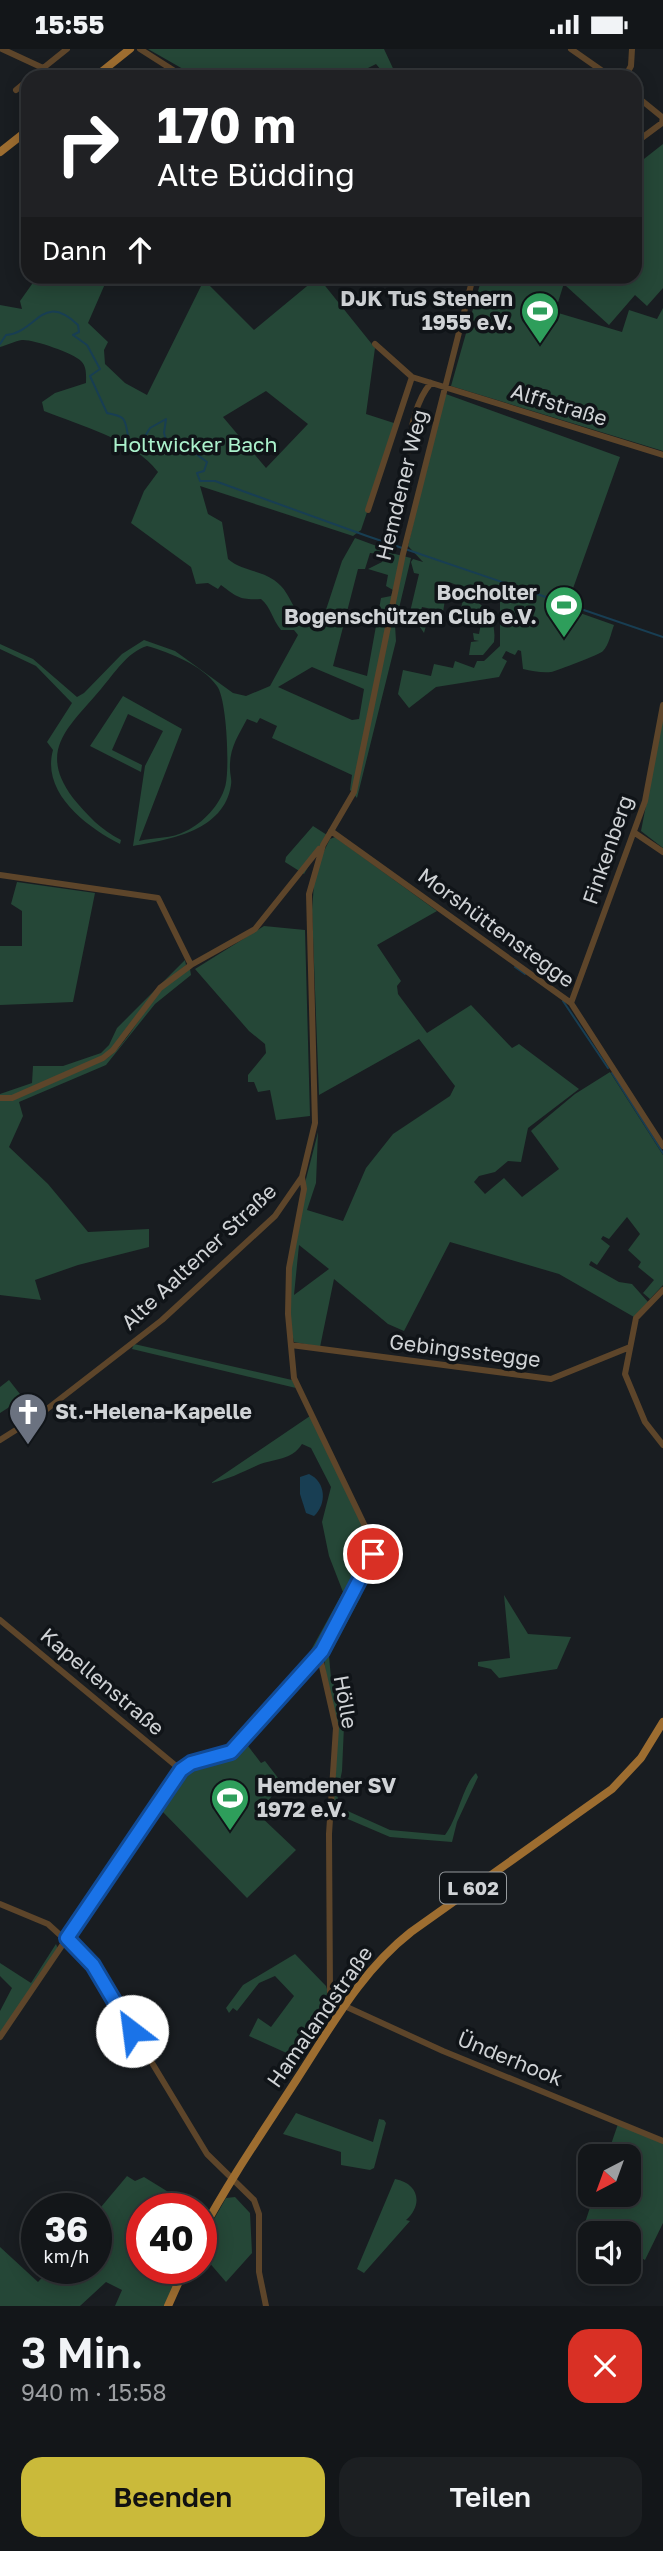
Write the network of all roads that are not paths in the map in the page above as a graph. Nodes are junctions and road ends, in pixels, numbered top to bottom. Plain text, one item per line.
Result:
1 (2, 49) edge
2 (67, 49) edge
3 (130, 49) edge
4 (140, 49) edge
5 (572, 49) edge
6 (632, 49) edge
7 (43, 68) junction
8 (41, 70) edge
9 (104, 70) edge
10 (173, 70) edge
11 (601, 70) edge
12 (629, 70) edge
13 (21, 86) edge
14 (16, 90) dead end
15 (642, 101) edge
16 (663, 120) edge
17 (21, 136) edge
18 (642, 137) edge
19 (0, 152) edge
20 (471, 284) edge
21 (375, 344) dead end
22 (412, 377) junction
23 (431, 383) junction
24 (444, 388) junction
25 (395, 431) junction
26 (410, 435) junction
27 (409, 451) dead end
28 (663, 455) edge
29 (368, 510) dead end
30 (663, 705) edge
31 (331, 831) junction
32 (635, 833) junction
33 (323, 845) junction
34 (663, 852) edge
35 (0, 875) edge
36 (191, 965) junction
37 (571, 1003) junction
38 (0, 1098) edge
39 (663, 1146) edge
40 (302, 1177) junction
41 (663, 1290) edge
42 (291, 1345) junction
43 (630, 1347) junction
44 (0, 1440) edge
45 (663, 1445) edge
46 (0, 1620) edge
47 (322, 1651) junction
48 (663, 1722) edge
49 (181, 1770) junction
50 (0, 1904) edge
51 (67, 1938) junction
52 (345, 2006) junction
53 (0, 2037) edge
54 (663, 2141) edge
55 (232, 2179) junction
56 (217, 2205) edge
57 (178, 2284) edge
58 (168, 2306) edge
59 (266, 2306) edge

1 - 7 street
2 - 7 street
3 - 9 main road
4 - 10 street
5 - 11 street
6 - 12 street
7 - 8 street
13 - 14 street
15 - 16 street
16 - 18 street
17 - 19 main road
20 - 24 street, Hemdener Weg
21 - 22 street
22 - 23 street, Hemdener Weg
22 - 25 street, Hemdener Weg
23 - 24 street, Hemdener Weg
23 - 26 street, Hemdener Weg
24 - 28 street, Alffstraße
24 - 31 street, Hemdener Weg
25 - 26 street, Hemdener Weg
25 - 29 street, Hemdener Weg
26 - 27 street, Hemdener Weg
30 - 32 street, Finkenberg
31 - 33 street, Alte Aaltener Straße
31 - 37 street, Morshüttenstegge
32 - 34 street
32 - 37 street, Finkenberg
33 - 36 street
33 - 40 street, Alte Aaltener Straße
35 - 36 street
36 - 38 street
37 - 39 street, Morshüttenstegge
40 - 42 street, Hölle
40 - 44 street, Alte Aaltener Straße
41 - 43 street
42 - 43 street, Gebingsstegge
42 - 47 street, Hölle
43 - 45 street
46 - 49 street, Kapellenstraße
47 - 49 street
47 - 52 street, Hölle
48 - 52 main road, Hamalandstraße / L 602
49 - 51 street
50 - 51 street
51 - 53 street
51 - 55 street
52 - 54 street, Ünderhook
52 - 55 main road, Hamalandstraße / L 602
55 - 56 main road, Hamalandstraße / L 602
55 - 59 street
57 - 58 main road

